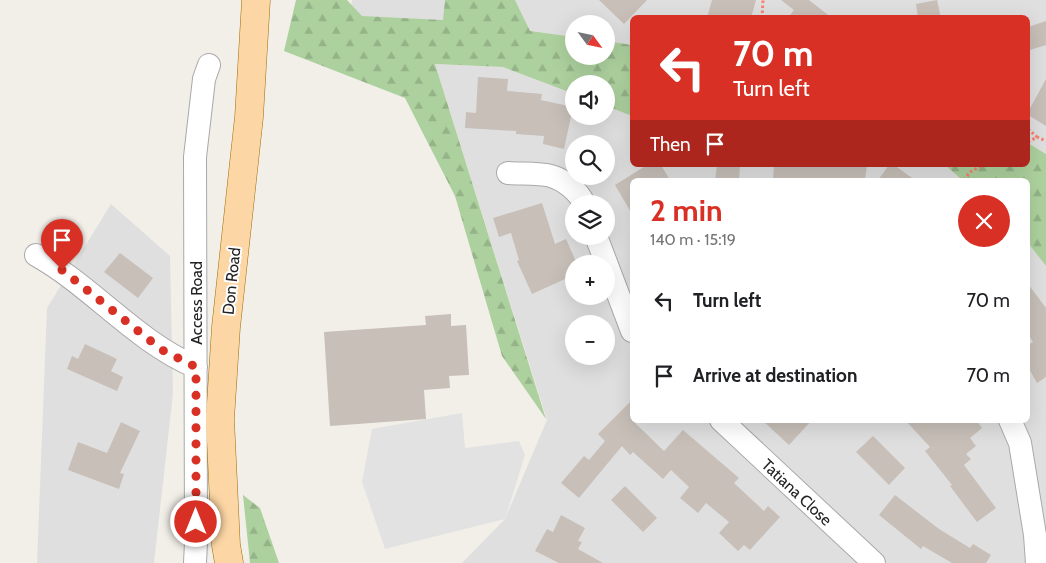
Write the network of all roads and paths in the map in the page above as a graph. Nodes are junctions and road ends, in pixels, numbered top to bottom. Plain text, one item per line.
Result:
1 (256, 0) edge
2 (763, 0) edge
3 (762, 15) edge
4 (209, 65) dead end
5 (1030, 132) edge
6 (1037, 137) junction
7 (1030, 141) edge
8 (1046, 141) edge
9 (979, 167) edge
10 (508, 174) dead end
11 (966, 178) edge
12 (578, 195) edge
13 (599, 245) edge
14 (36, 255) dead end
15 (630, 326) edge
16 (196, 367) junction
17 (724, 423) edge
18 (1011, 423) edge
19 (1040, 534) edge
20 (196, 552) edge
21 (227, 554) edge
22 (874, 563) edge
23 (1037, 563) edge

1 - 21 main road, Don Road
2 - 3 path
4 - 16 street, Access Road
5 - 6 path
6 - 7 path
6 - 8 path
9 - 11 path
10 - 12 street
13 - 15 street
14 - 16 street
16 - 20 street, Access Road
17 - 22 street, Tatiana Close
18 - 19 street
19 - 23 street
20 - 21 street, Access Road

